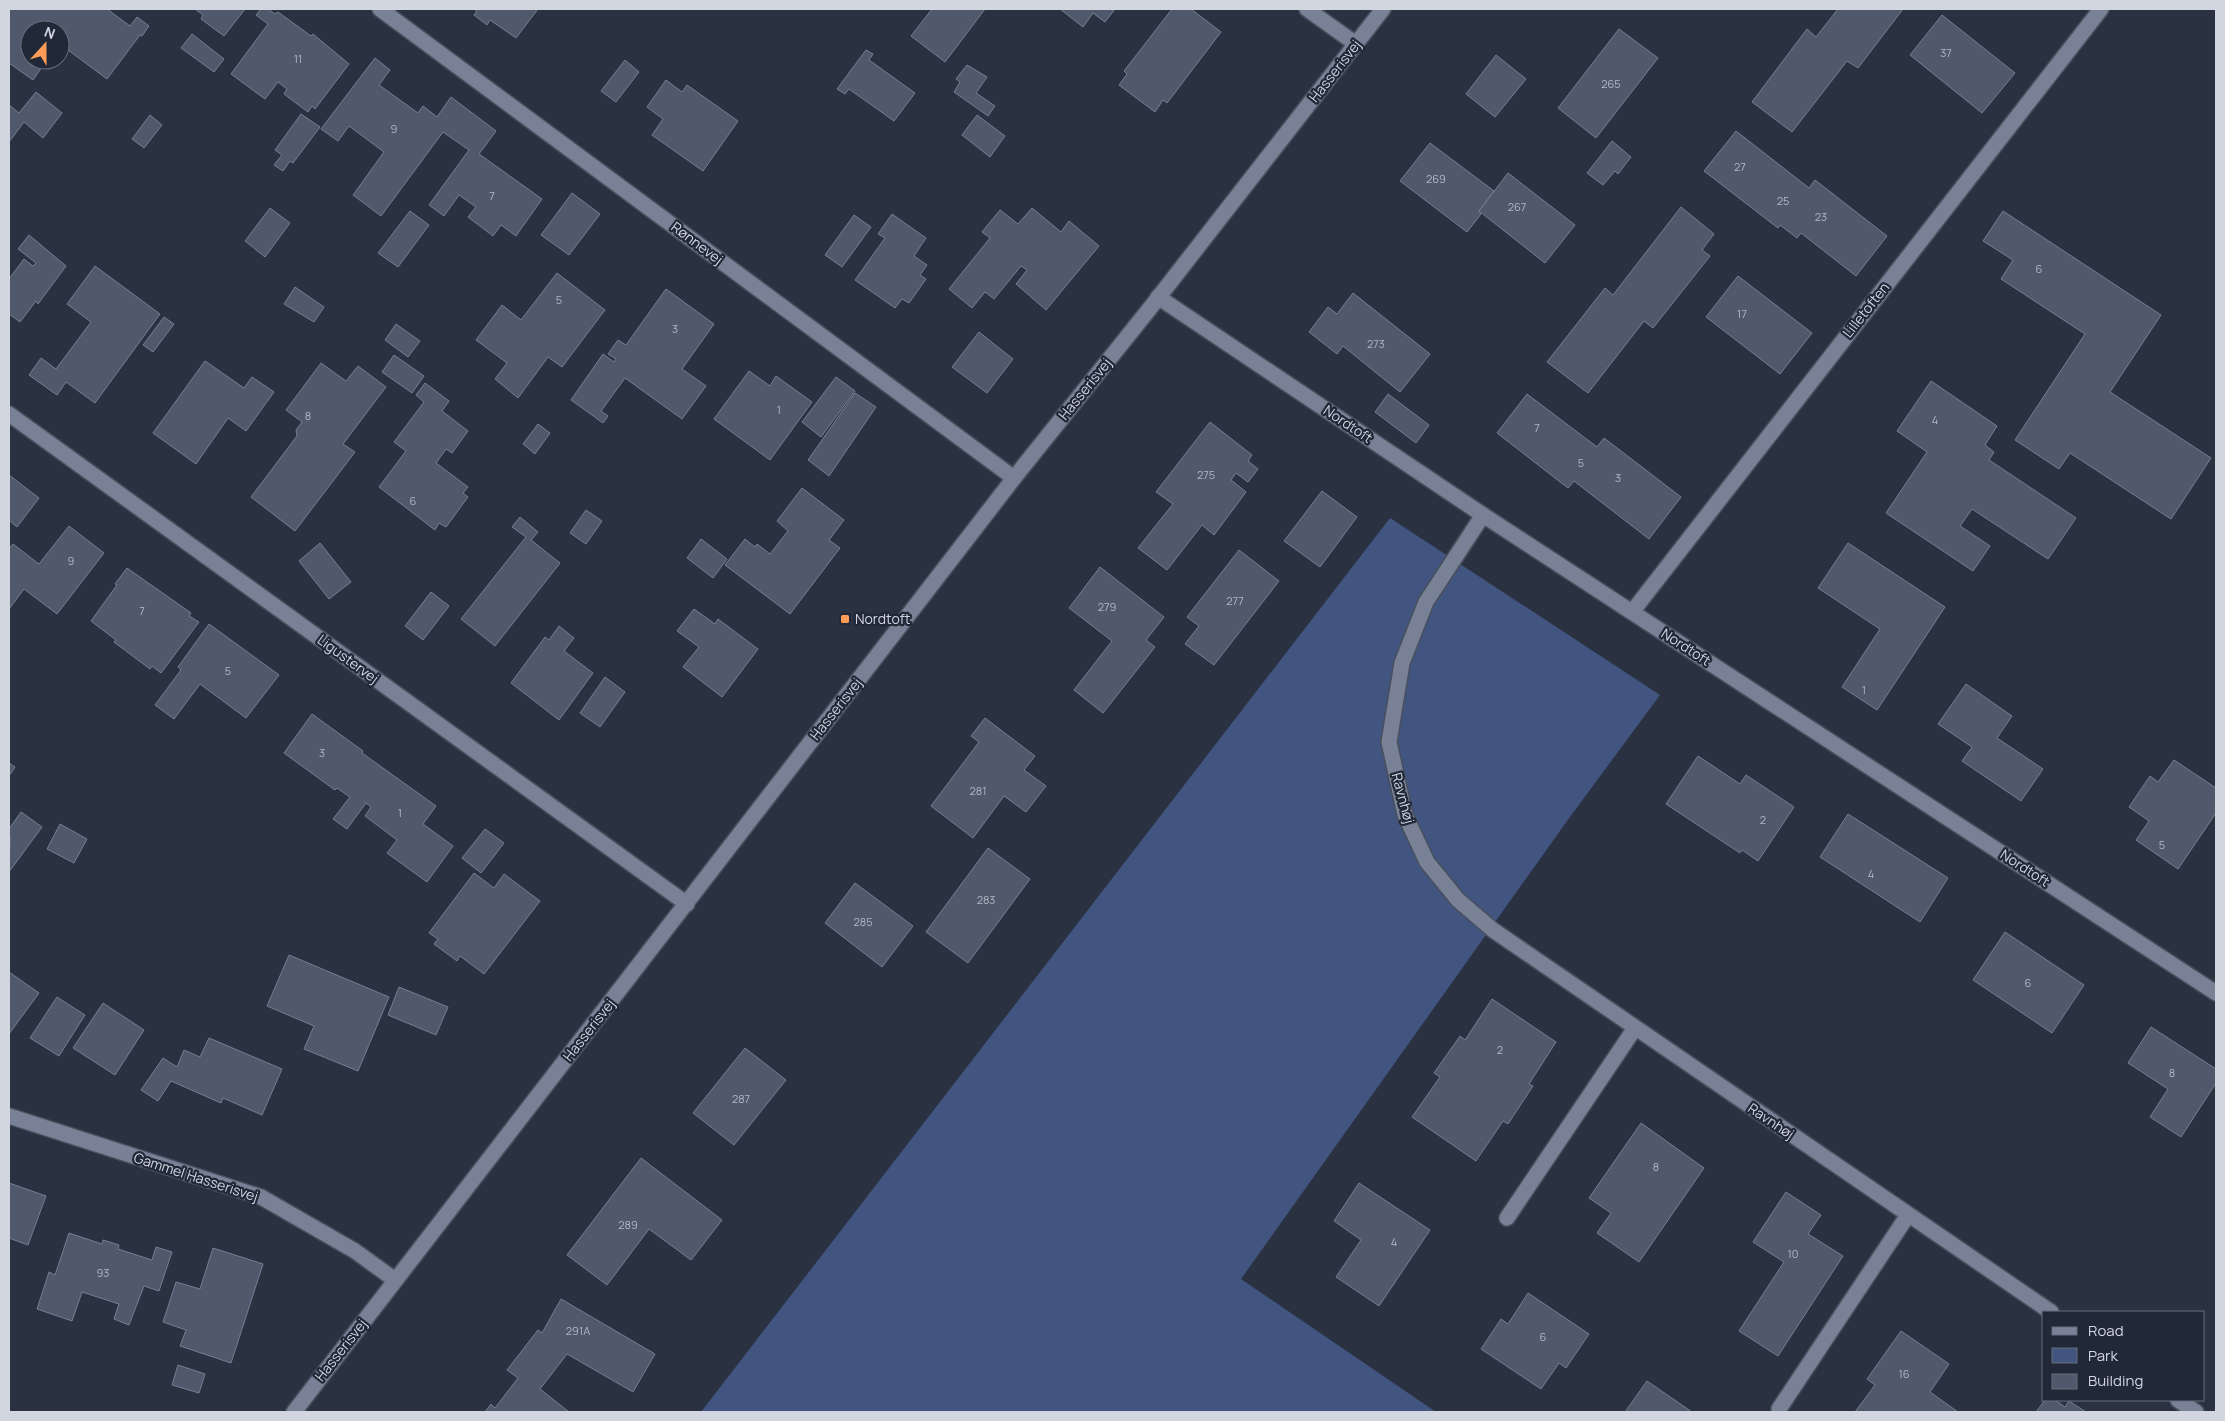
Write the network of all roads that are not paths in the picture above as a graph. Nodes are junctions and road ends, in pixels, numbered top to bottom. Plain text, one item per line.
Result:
1 (380, 9) edge
2 (1307, 9) edge
3 (1383, 9) edge
4 (2101, 9) edge
5 (1356, 44) junction
6 (1158, 297) junction
7 (9, 414) edge
8 (1014, 478) junction
9 (1483, 515) junction
10 (1632, 612) junction
11 (687, 904) junction
12 (2216, 993) edge
13 (1635, 1028) junction
14 (9, 1116) edge
15 (1908, 1215) junction
16 (1507, 1218) dead end
17 (396, 1280) junction
18 (2050, 1311) edge
19 (1779, 1409) dead end
20 (294, 1412) edge

1 - 8 street, Rønnevej
2 - 5 street
3 - 5 street, Hasserisvej
4 - 10 street, Lilletoften
5 - 6 street, Hasserisvej
6 - 8 street, Hasserisvej
6 - 9 street, Nordtoft
7 - 11 street, Ligustervej
8 - 11 street, Hasserisvej
9 - 10 street, Nordtoft
9 - 13 street, Ravnhøj
10 - 12 street, Nordtoft
11 - 17 street, Hasserisvej
13 - 15 street, Ravnhøj
13 - 16 street
14 - 17 street, Gammel Hasserisvej
15 - 18 street, Ravnhøj
15 - 19 street
17 - 20 street, Hasserisvej

